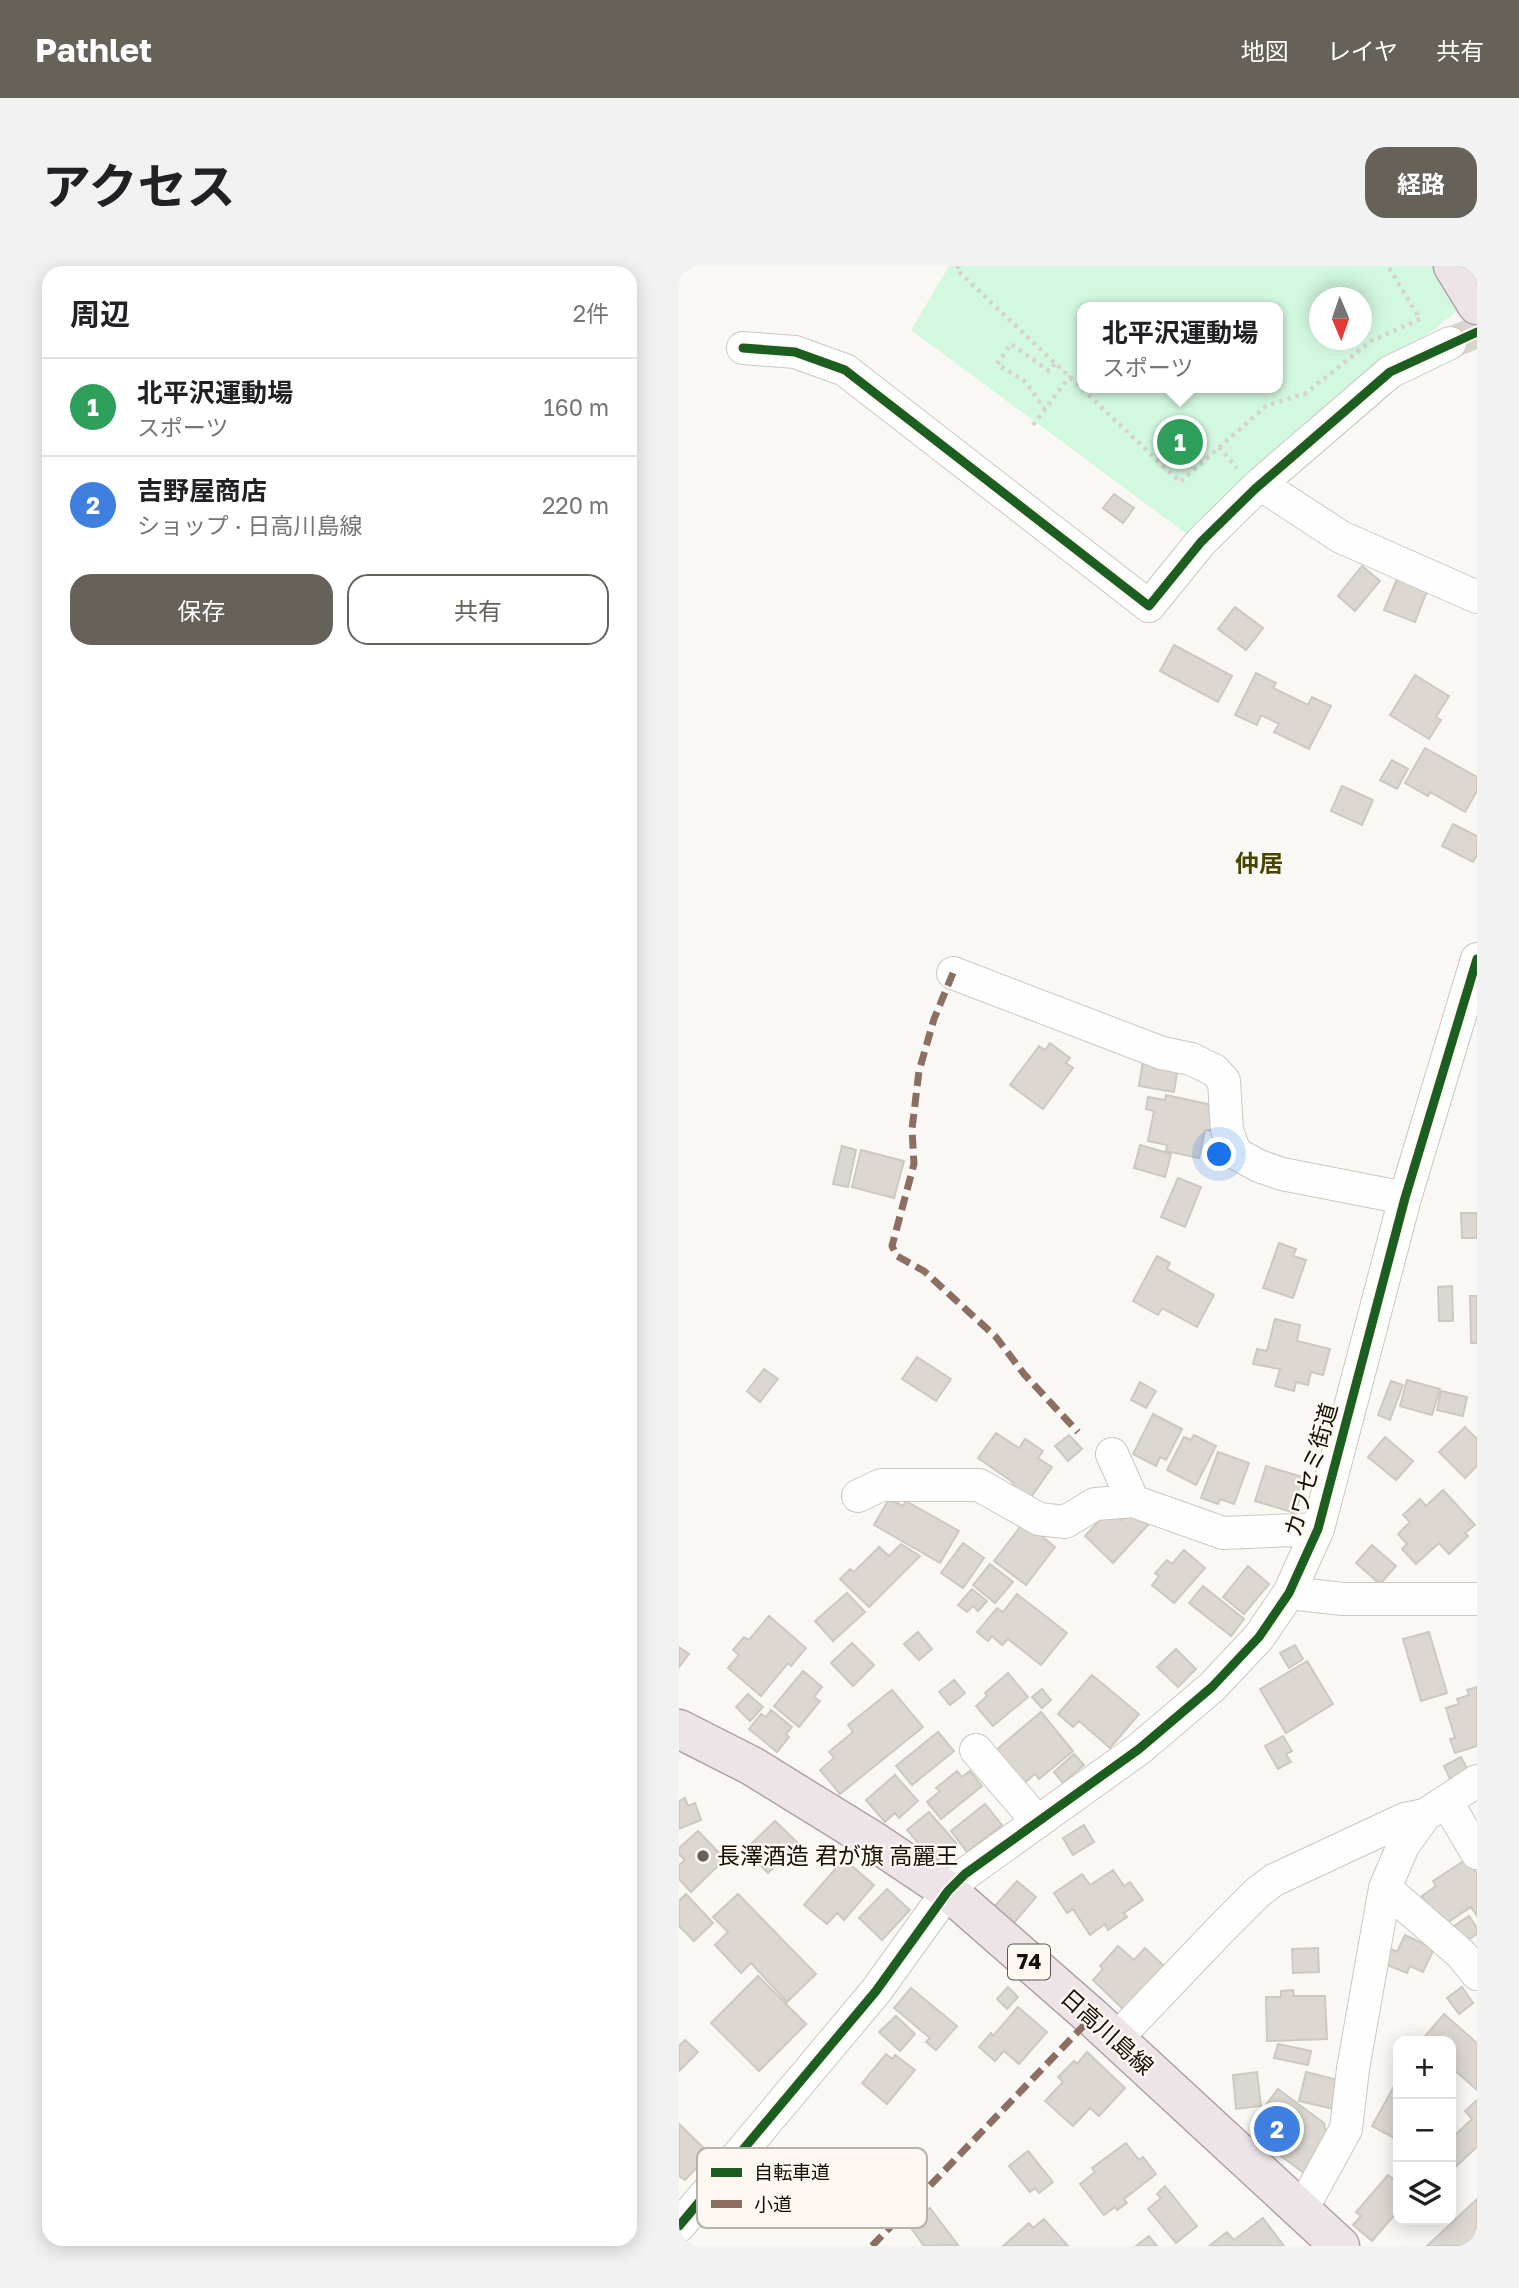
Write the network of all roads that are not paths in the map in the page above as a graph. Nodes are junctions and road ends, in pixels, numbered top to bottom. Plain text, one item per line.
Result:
1 (1453, 266) edge
2 (1477, 304) edge
3 (1450, 343) tunnel mouth
4 (743, 348) dead end
5 (1260, 484) junction
6 (1477, 597) edge
7 (1477, 959) edge
8 (953, 972) dead end
9 (1405, 1198) junction
10 (1112, 1454) dead end
11 (858, 1496) dead end
12 (1133, 1501) junction
13 (1318, 1529) junction
14 (1289, 1592) junction
15 (1477, 1599) edge
16 (679, 1729) edge
17 (977, 1751) dead end
18 (1477, 1781) edge
19 (1435, 1808) junction
20 (1038, 1822) junction
21 (1477, 1853) edge
22 (1385, 1888) junction
23 (948, 1891) junction
24 (1477, 1974) edge
25 (1116, 2039) junction
26 (744, 2148) edge
27 (697, 2205) edge
28 (679, 2226) edge
29 (1319, 2233) edge

1 - 2 main road
3 - 5 street
4 - 5 street
5 - 6 street
7 - 9 street, カワセミ街道
8 - 9 street
9 - 13 street, カワセミ街道
10 - 12 street
11 - 12 street
12 - 13 street
13 - 14 street, カワセミ街道
14 - 15 street
14 - 20 street, カワセミ街道
16 - 23 main road, 日高川島線 / 74
17 - 20 street
18 - 19 street
19 - 21 street
19 - 22 street
19 - 25 street
20 - 23 street, カワセミ街道
22 - 24 street
22 - 29 street
23 - 25 main road, 日高川島線 / 74
23 - 26 street, カワセミ街道
25 - 29 main road, 日高川島線 / 74
27 - 28 street, カワセミ街道

